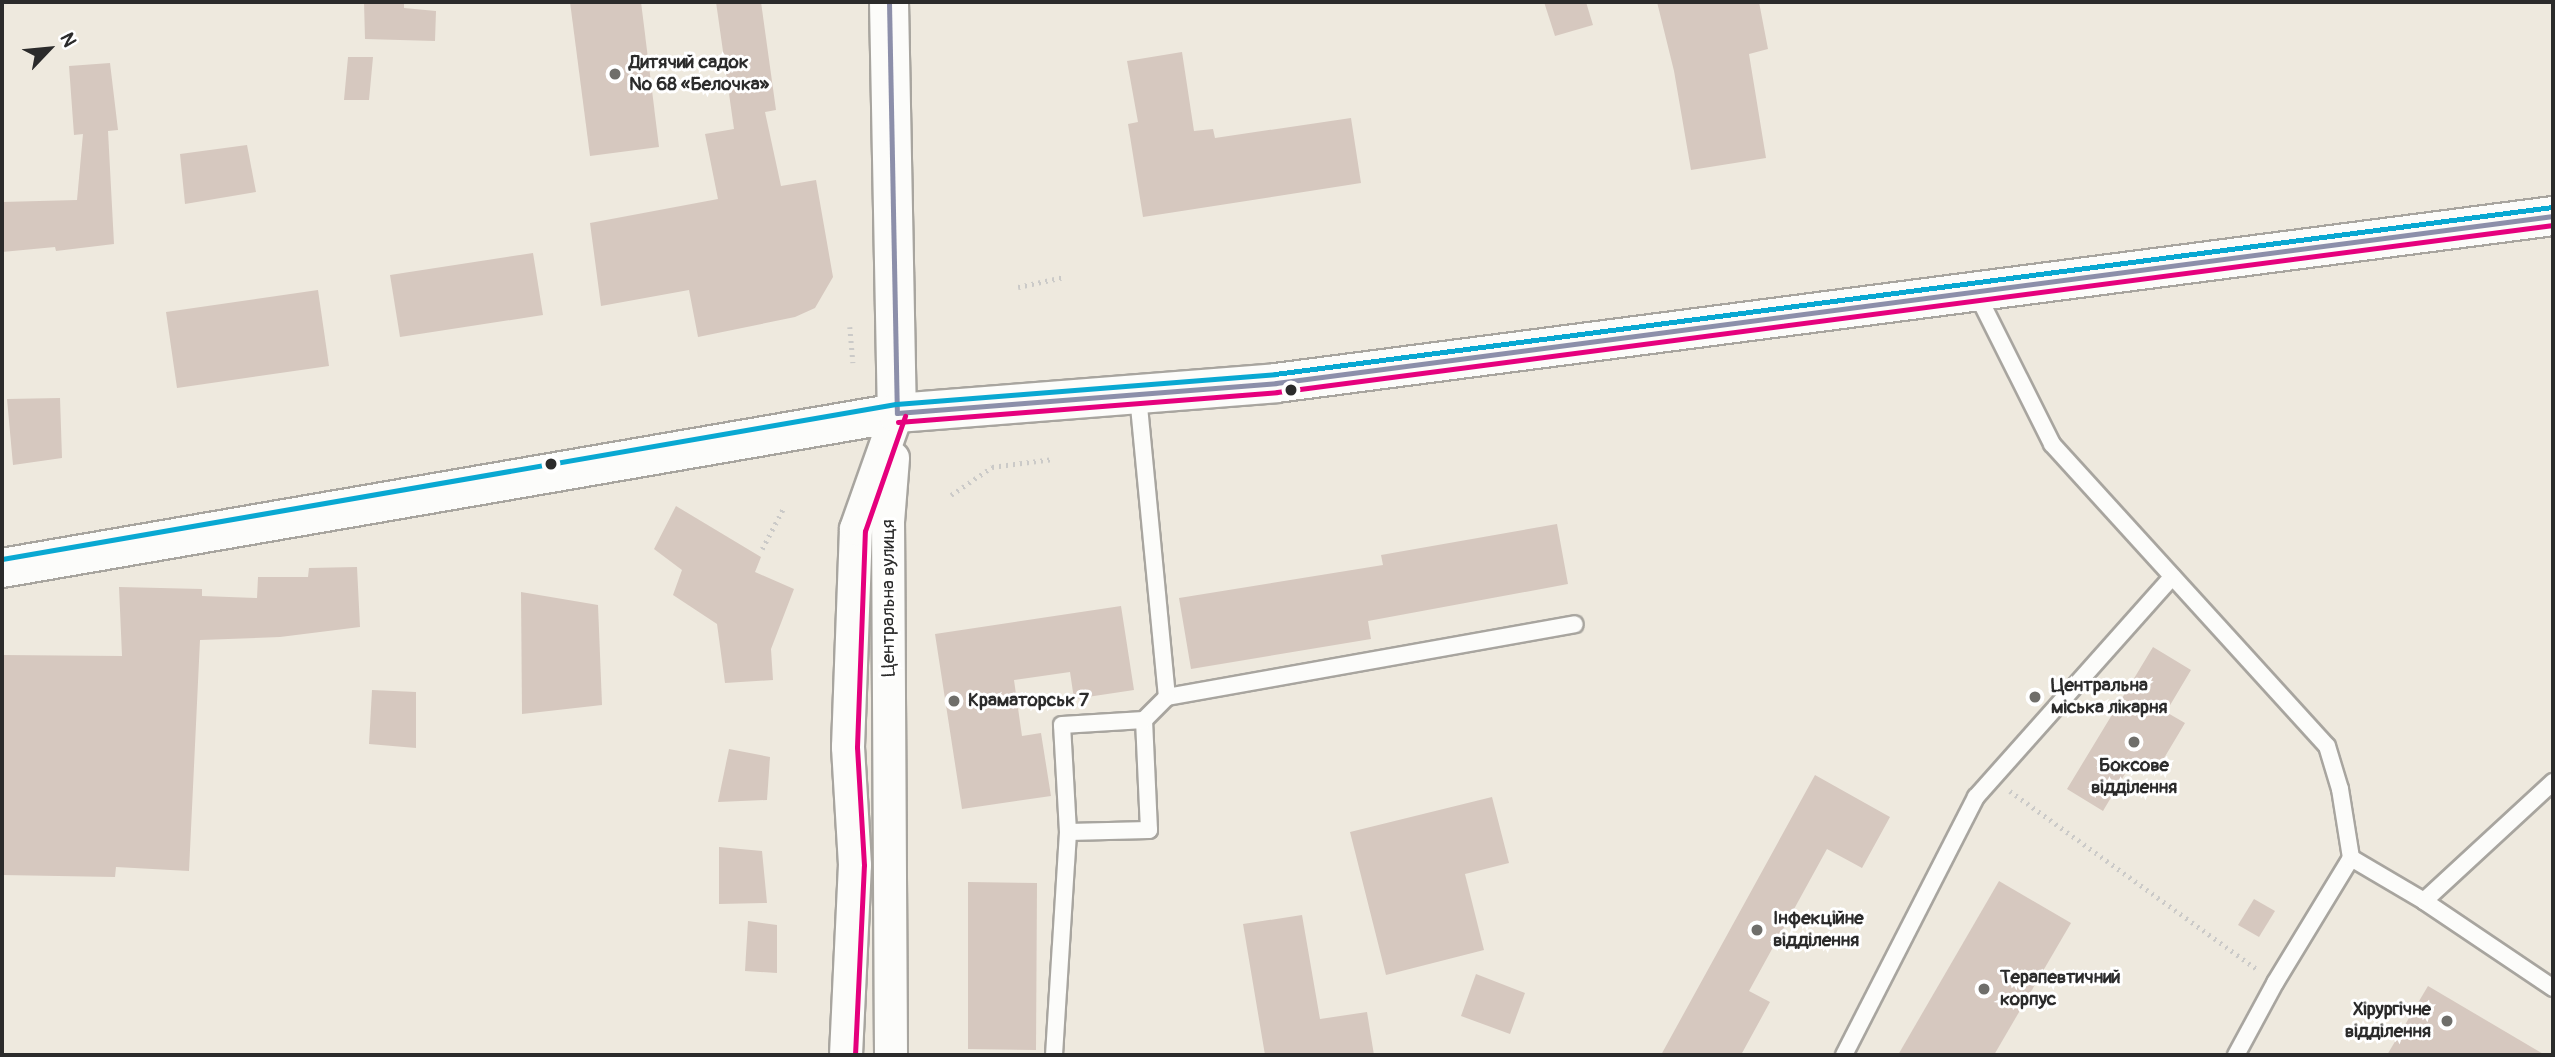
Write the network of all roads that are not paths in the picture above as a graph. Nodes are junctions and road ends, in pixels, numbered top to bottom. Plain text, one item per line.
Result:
1 (889, 2) edge
2 (2553, 216) edge
3 (1974, 289) junction
4 (1138, 394) junction
5 (897, 413) junction
6 (2, 568) edge
7 (2172, 577) junction
8 (1575, 624) dead end
9 (1167, 697) junction
10 (1144, 720) junction
11 (2553, 782) edge
12 (1068, 832) junction
13 (2351, 858) junction
14 (2424, 901) junction
15 (2553, 988) edge
16 (846, 1055) edge
17 (891, 1055) edge
18 (1054, 1055) edge
19 (1844, 1055) edge
20 (2236, 1055) edge

1 - 5 main road
2 - 3 main road
3 - 4 main road
3 - 7 lane
4 - 5 main road
4 - 9 lane
5 - 6 main road
5 - 16 street, Центральна вулиця
5 - 17 street, Центральна вулиця
7 - 13 lane
7 - 19 lane
8 - 9 lane
9 - 10 lane
10 - 12 lane
10 - 12 lane
11 - 14 lane
12 - 18 lane
13 - 14 lane
13 - 20 lane
14 - 15 lane

